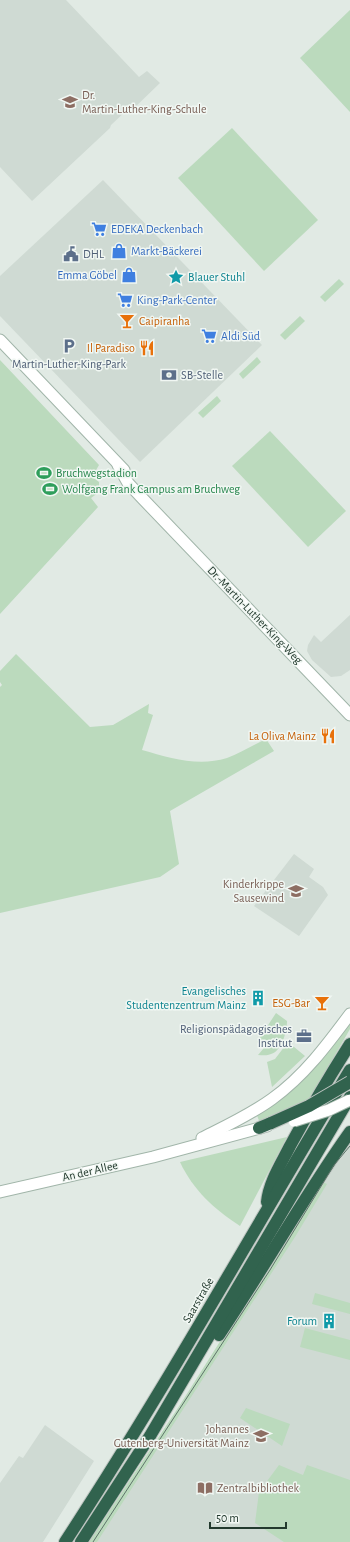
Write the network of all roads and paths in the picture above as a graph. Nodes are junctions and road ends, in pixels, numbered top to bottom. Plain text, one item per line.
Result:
1 (0, 341) edge
2 (350, 714) edge
3 (350, 1014) edge
4 (350, 1044) edge
5 (350, 1070) edge
6 (350, 1082) edge
7 (350, 1098) edge
8 (266, 1125) junction
9 (350, 1132) edge
10 (180, 1148) junction
11 (0, 1192) edge
12 (266, 1210) junction
13 (197, 1357) junction
14 (65, 1542) edge
15 (81, 1542) edge

1 - 2 main road, Dr.-Martin-Luther-King-Weg
3 - 10 main road
4 - 12 highway
5 - 12 highway, Saarstraße
6 - 8 highway, bridge
7 - 8 main road, bridge
7 - 13 highway
8 - 10 main road
9 - 13 highway
10 - 11 main road, An der Allee
12 - 14 highway, Saarstraße
13 - 15 highway

